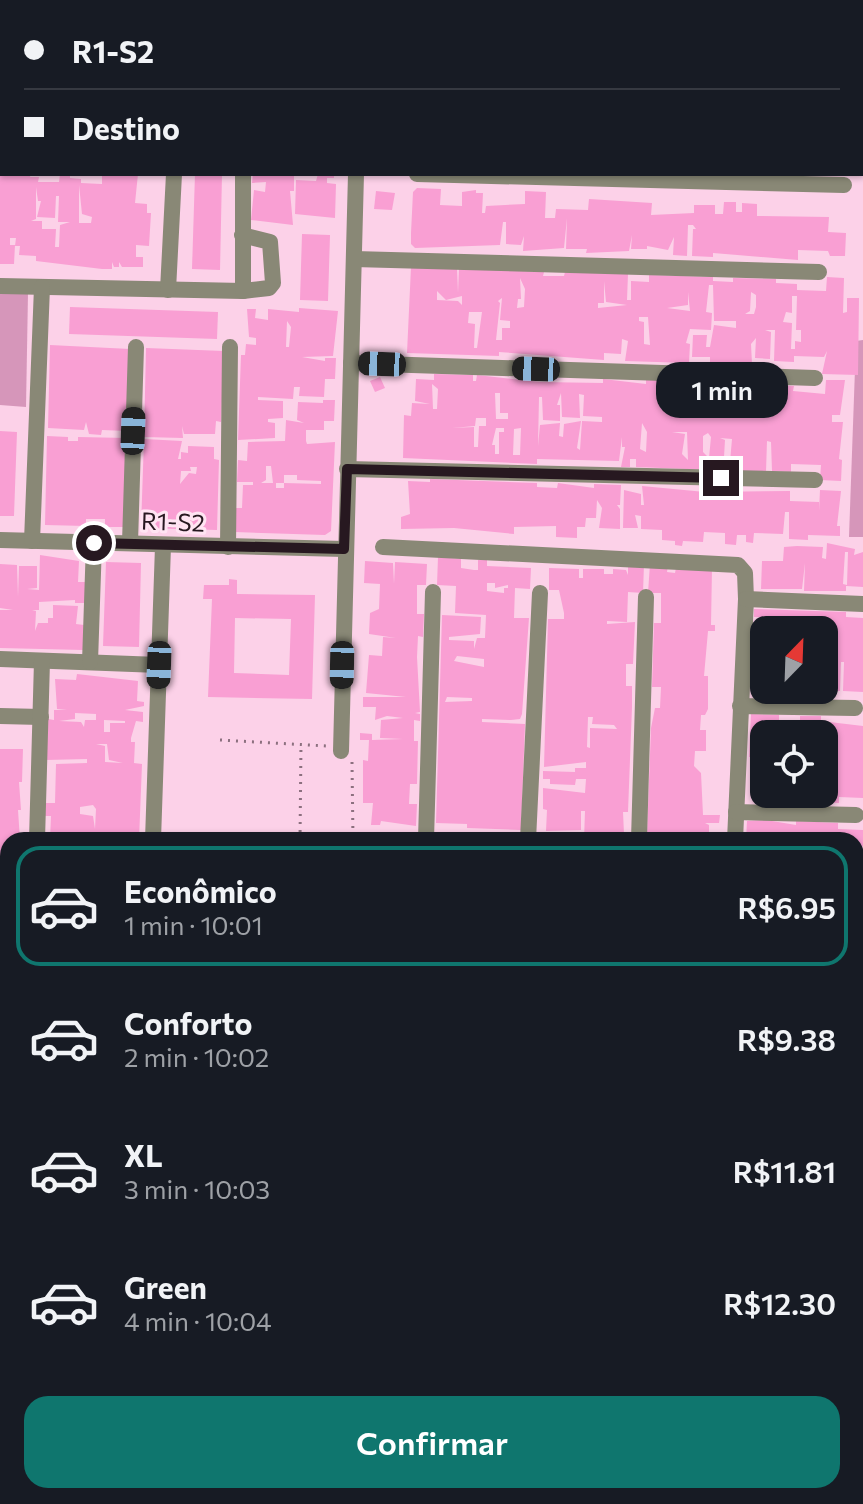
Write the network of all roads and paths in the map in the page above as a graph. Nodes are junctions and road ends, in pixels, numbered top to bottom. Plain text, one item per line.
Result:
1 (174, 176) edge
2 (243, 176) edge
3 (356, 176) edge
4 (570, 176) edge
5 (844, 185) dead end
6 (242, 235) junction
7 (354, 259) junction
8 (819, 272) dead end
9 (0, 286) edge
10 (42, 287) junction
11 (168, 290) junction
12 (243, 291) junction
13 (136, 347) dead end
14 (230, 347) dead end
15 (351, 363) junction
16 (815, 378) dead end
17 (347, 469) junction
18 (815, 480) dead end
19 (0, 540) edge
20 (32, 541) junction
21 (94, 543) junction
22 (130, 543) junction
23 (163, 546) junction
24 (228, 547) junction
25 (383, 547) dead end
26 (344, 549) junction
27 (433, 592) dead end
28 (540, 593) dead end
29 (646, 597) dead end
30 (746, 599) junction
31 (863, 604) edge
32 (0, 659) edge
33 (42, 661) junction
34 (90, 662) junction
35 (159, 665) junction
36 (740, 706) junction
37 (855, 708) dead end
38 (0, 716) edge
39 (41, 717) junction
40 (220, 740) dead end
41 (301, 744) junction
42 (334, 746) junction
43 (736, 812) junction
44 (856, 815) dead end
45 (37, 832) edge
46 (153, 832) edge
47 (300, 832) edge
48 (353, 832) edge
49 (426, 832) edge
50 (528, 832) edge
51 (639, 832) edge
52 (735, 832) edge

1 - 11 street
2 - 6 street
3 - 7 street
4 - 5 street
6 - 12 street
6 - 12 street
7 - 8 street
7 - 15 street
9 - 10 street
10 - 11 street
10 - 20 street
11 - 12 street
13 - 22 street
14 - 24 street
15 - 16 street
15 - 17 street
17 - 18 street
17 - 26 street
19 - 20 street, R1-S2
20 - 21 street, R1-S2
21 - 22 street, R1-S2
21 - 34 street
22 - 23 street, R1-S2
23 - 24 street, R1-S2
23 - 35 street
24 - 26 street, R1-S2
25 - 30 street
26 - 42 street
27 - 49 street
28 - 50 street
29 - 51 street
30 - 31 street
30 - 36 street
32 - 33 street
33 - 34 street
33 - 39 street
34 - 35 street
35 - 46 street
36 - 37 street
36 - 43 street
38 - 39 street
39 - 45 street
40 - 41 path
41 - 42 path
41 - 47 path
42 - 48 path
43 - 44 street
43 - 52 street

